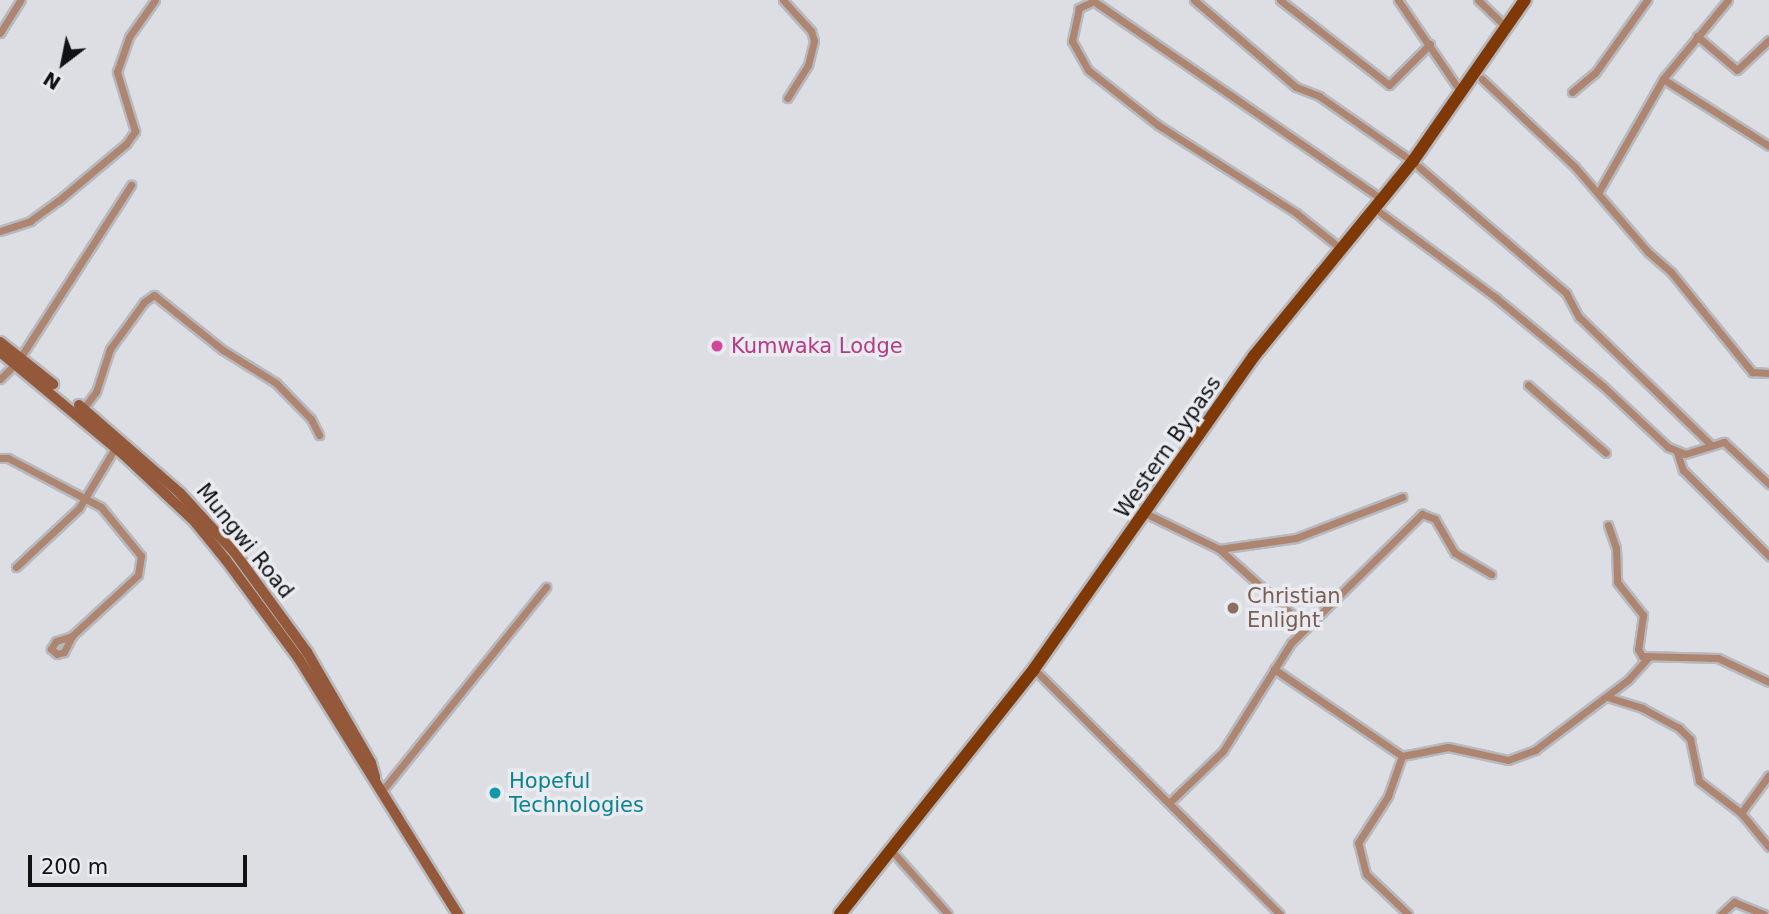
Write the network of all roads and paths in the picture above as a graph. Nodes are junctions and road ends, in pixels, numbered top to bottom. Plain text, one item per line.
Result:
1 (21, 0) edge
2 (155, 0) edge
3 (783, 0) edge
4 (1093, 0) edge
5 (1194, 0) edge
6 (1280, 0) edge
7 (1398, 0) edge
8 (1478, 0) edge
9 (1525, 0) edge
10 (1647, 0) edge
11 (1728, 0) edge
12 (1501, 22) dead end
13 (0, 33) edge
14 (1697, 36) junction
15 (1769, 40) edge
16 (1430, 44) junction
17 (1482, 79) dead end
18 (1663, 79) junction
19 (1458, 88) dead end
20 (1572, 92) dead end
21 (788, 98) dead end
22 (1769, 146) edge
23 (1408, 158) dead end
24 (1419, 167) dead end
25 (131, 186) dead end
26 (1598, 193) junction
27 (1376, 195) dead end
28 (1381, 214) dead end
29 (0, 231) edge
30 (1335, 244) dead end
31 (0, 342) edge
32 (0, 352) edge
33 (17, 361) junction
34 (1769, 373) edge
35 (0, 379) edge
36 (1528, 385) dead end
37 (83, 409) junction
38 (319, 435) dead end
39 (1711, 445) junction
40 (115, 448) junction
41 (1677, 452) junction
42 (1606, 453) dead end
43 (0, 458) edge
44 (1769, 485) edge
45 (1402, 497) dead end
46 (86, 499) junction
47 (1145, 513) junction
48 (1608, 525) dead end
49 (1219, 549) junction
50 (1769, 556) edge
51 (16, 567) dead end
52 (1491, 574) dead end
53 (546, 587) dead end
54 (1306, 627) junction
55 (72, 636) dead end
56 (1648, 658) junction
57 (1034, 669) junction
58 (1274, 669) junction
59 (1769, 682) edge
60 (1607, 697) junction
61 (1402, 757) junction
62 (1769, 775) edge
63 (376, 779) junction
64 (382, 790) junction
65 (1169, 803) junction
66 (1741, 813) junction
67 (1769, 847) edge
68 (892, 852) junction
69 (458, 914) edge
70 (840, 914) edge
71 (948, 914) edge
72 (1280, 914) edge
73 (1408, 914) edge
74 (1721, 914) edge
75 (1764, 914) edge

1 - 13 street
2 - 29 street
3 - 21 street
4 - 27 street
4 - 30 street
5 - 23 street
6 - 16 street
7 - 16 street
8 - 12 street
9 - 47 main road, Western Bypass
10 - 20 street
11 - 14 street
14 - 15 street
14 - 18 street
16 - 19 street
17 - 26 street
18 - 22 street
18 - 26 street
24 - 39 street
25 - 33 street
26 - 34 street
28 - 41 street
31 - 33 main road, Mungwi Road
32 - 33 main road, Mungwi Road
33 - 35 street
33 - 37 main road, Mungwi Road
33 - 40 main road, Mungwi Road
36 - 42 street
37 - 38 street
37 - 63 main road, Mungwi Road
39 - 41 street
39 - 44 street
40 - 46 street
40 - 63 main road, Mungwi Road
41 - 50 street
43 - 46 street
45 - 49 street
46 - 51 street
46 - 55 street
47 - 49 street
47 - 57 main road, Western Bypass
48 - 56 street
49 - 54 street
52 - 54 street
53 - 64 street
54 - 58 street
56 - 59 street
56 - 60 street
57 - 65 street
57 - 68 main road, Western Bypass
58 - 61 street
58 - 65 street
60 - 61 street
60 - 66 street
61 - 73 street
62 - 66 street
63 - 64 main road, Mungwi Road
64 - 69 main road, Mungwi Road
65 - 72 street
66 - 67 street
68 - 70 main road, Western Bypass
68 - 71 street
74 - 75 street

